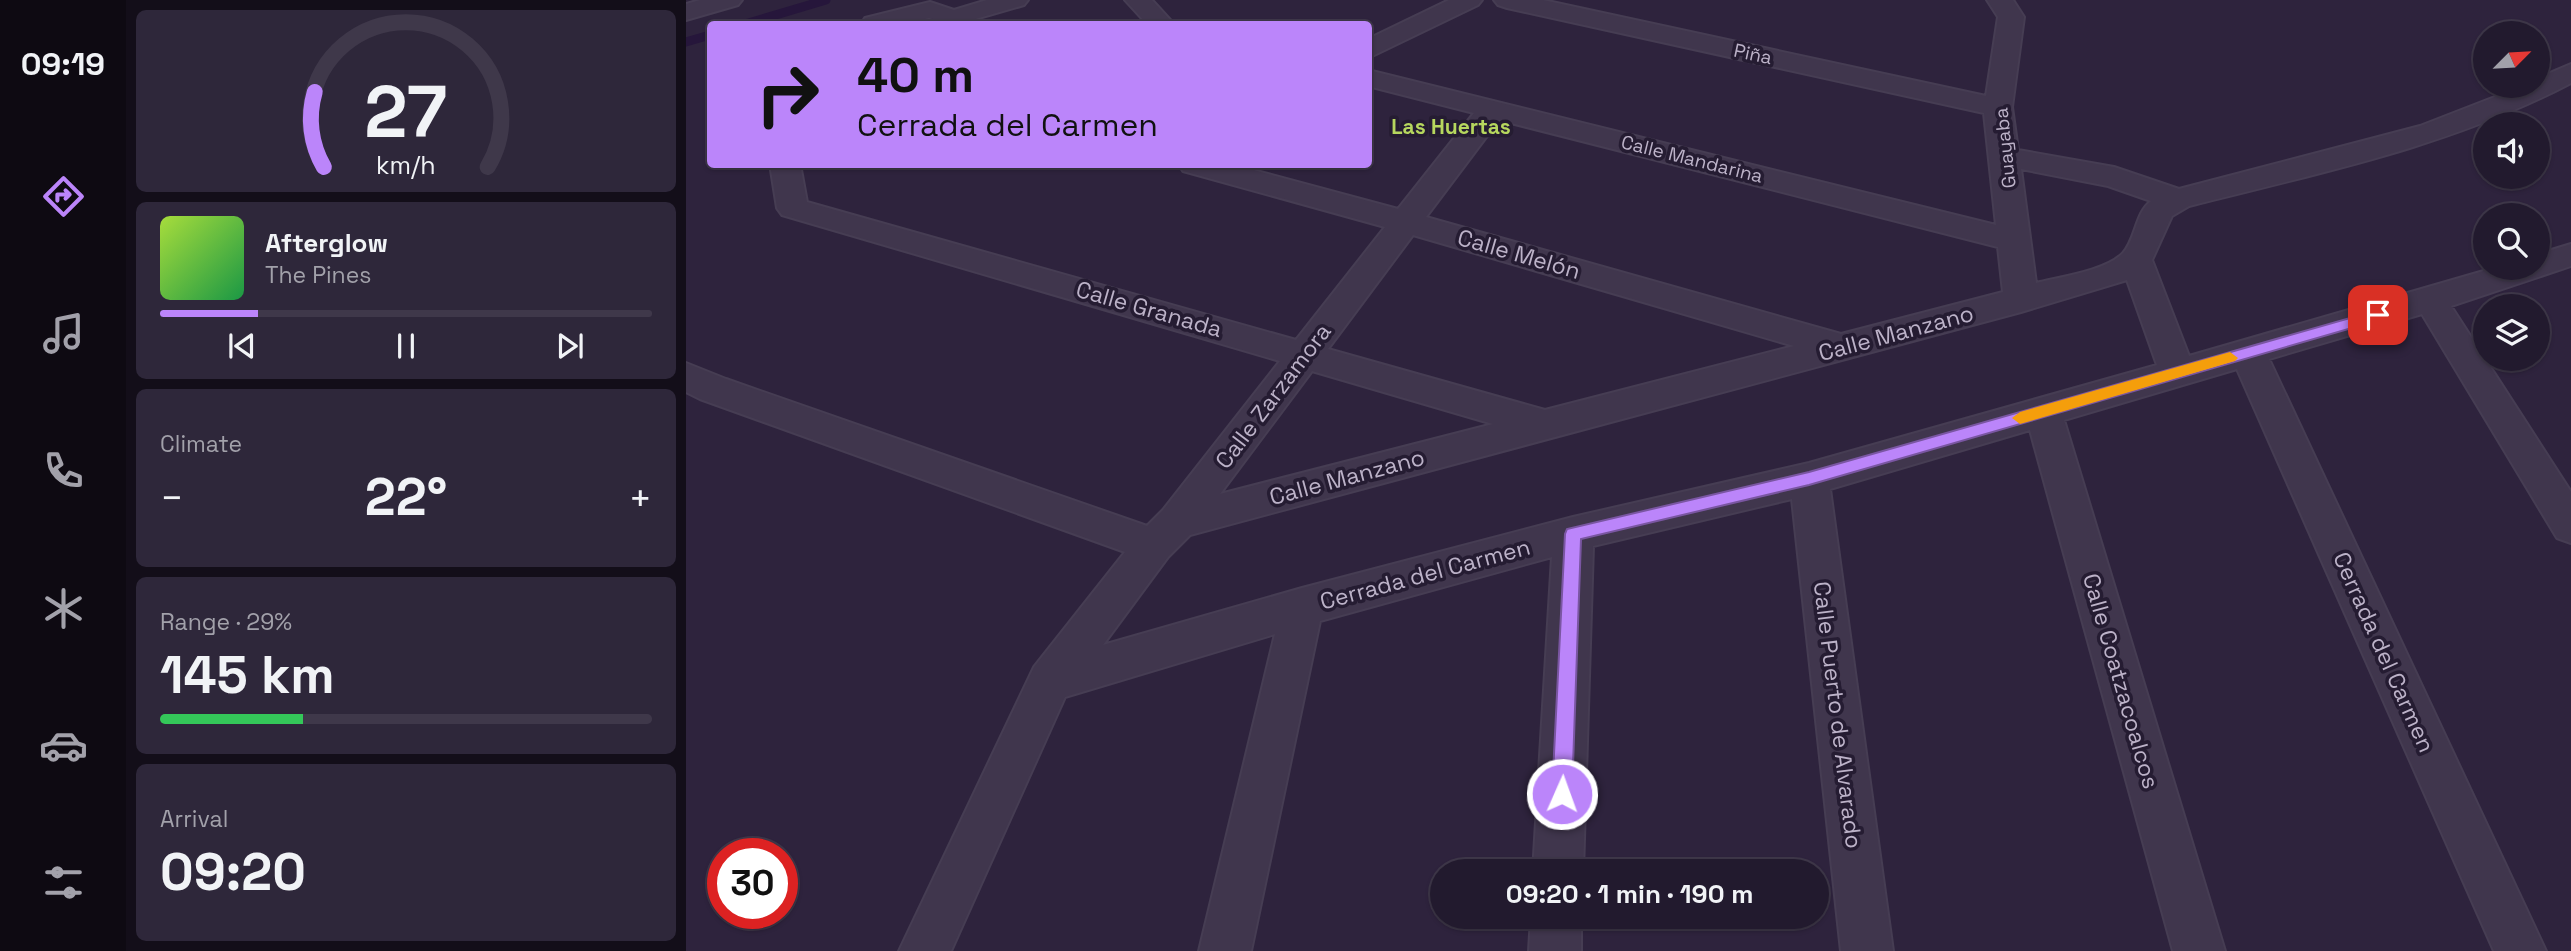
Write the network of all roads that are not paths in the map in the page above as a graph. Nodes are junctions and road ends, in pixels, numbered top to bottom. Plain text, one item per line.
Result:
1 (729, 0) edge
2 (1015, 0) edge
3 (1138, 0) edge
4 (1469, 0) edge
5 (1507, 0) edge
6 (2000, 0) edge
7 (686, 12) edge
8 (886, 21) edge
9 (954, 21) edge
10 (1158, 21) edge
11 (1372, 48) edge
12 (2571, 72) edge
13 (1372, 79) edge
14 (1998, 107) junction
15 (1492, 109) junction
16 (2004, 157) junction
17 (786, 168) edge
18 (1209, 168) edge
19 (2178, 200) junction
20 (1406, 222) junction
21 (2015, 240) junction
22 (2571, 255) edge
23 (2136, 260) junction
24 (2550, 261) edge
25 (2492, 280) edge
26 (2021, 300) junction
27 (2430, 300) junction
28 (1843, 347) junction
29 (2248, 353) junction
30 (1305, 354) junction
31 (2178, 373) junction
32 (686, 376) edge
33 (2043, 411) junction
34 (1546, 425) junction
35 (1809, 479) junction
36 (2571, 526) edge
37 (1165, 533) junction
38 (1573, 534) junction
39 (1302, 607) junction
40 (1050, 681) junction
41 (1560, 859) edge
42 (1556, 929) edge
43 (925, 951) edge
44 (1225, 951) edge
45 (1555, 951) edge
46 (1867, 951) edge
47 (2199, 951) edge
48 (2520, 951) edge

1 - 7 street
2 - 9 street
3 - 10 street
4 - 11 street
5 - 14 street, Piña
6 - 14 street, Guayaba
8 - 9 street
12 - 19 street
13 - 15 street, Calle Mandarina
14 - 16 street, Guayaba
15 - 20 street, Calle Zarzamora
15 - 21 street, Calle Mandarina
16 - 19 street
16 - 21 street, Guayaba
17 - 30 street, Calle Granada
18 - 20 street, Calle Melón
19 - 23 street
20 - 28 street, Calle Melón
20 - 30 street, Calle Zarzamora
21 - 26 street, Guayaba
22 - 24 street
23 - 26 street, Calle Manzano
23 - 31 street
25 - 27 street, Cerrada del Carmen
26 - 28 street, Calle Manzano
27 - 29 street, Cerrada del Carmen
27 - 36 street
28 - 34 street, Calle Manzano
29 - 31 street, Cerrada del Carmen
29 - 48 street, Cerrada del Carmen
30 - 34 street, Calle Granada
30 - 37 street, Calle Zarzamora
31 - 33 street, Cerrada del Carmen
32 - 37 street
33 - 35 street, Cerrada del Carmen
33 - 47 street, Calle Coatzacoalcos
34 - 37 street, Calle Manzano
35 - 38 street, Cerrada del Carmen
35 - 46 street, Calle Puerto de Alvarado
37 - 40 street, Calle Zarzamora
38 - 39 street, Cerrada del Carmen
38 - 41 street
39 - 40 street, Cerrada del Carmen
39 - 44 street
40 - 43 street, Calle Zarzamora
42 - 45 street

